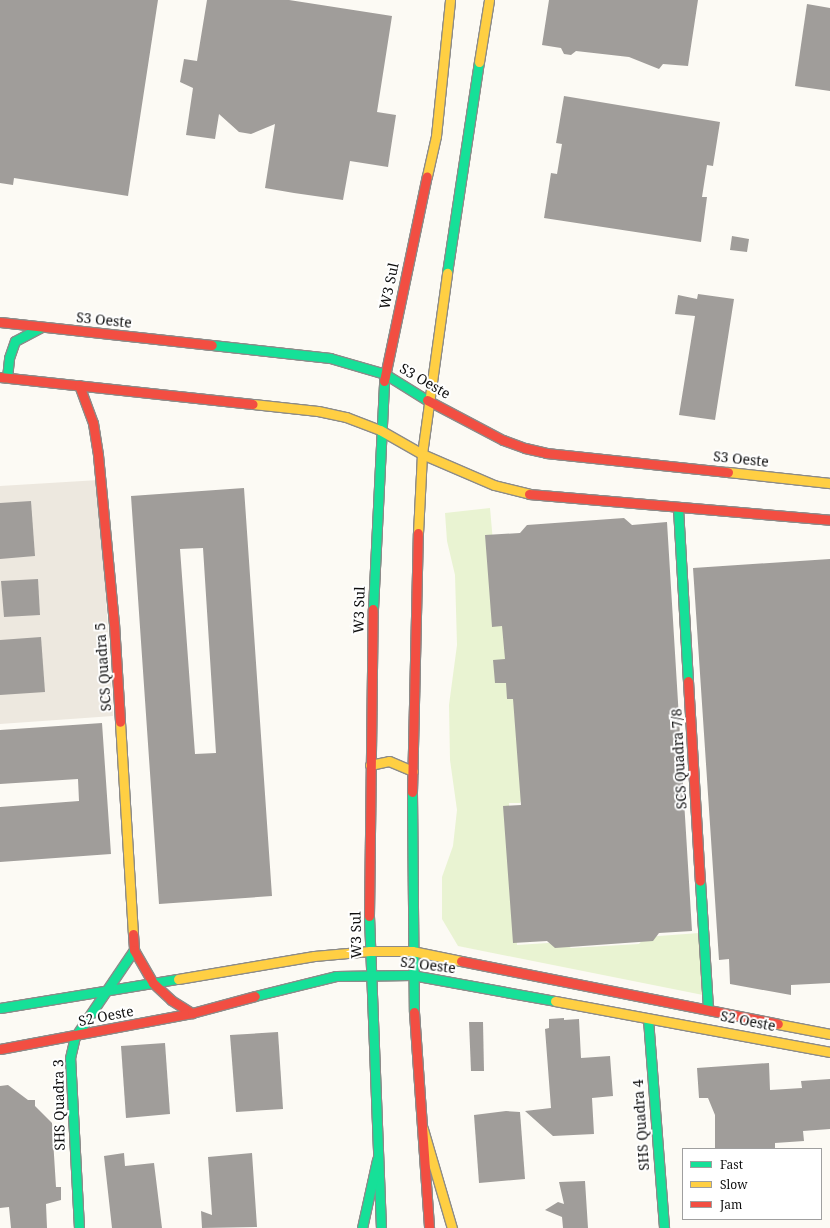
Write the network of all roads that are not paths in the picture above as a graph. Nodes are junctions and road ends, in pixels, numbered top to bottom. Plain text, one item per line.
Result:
1 (489, 0) edge
2 (450, 4) edge
3 (454, 54) dead end
4 (0, 322) edge
5 (41, 327) junction
6 (385, 374) junction
7 (4, 377) edge
8 (79, 385) junction
9 (430, 402) junction
10 (380, 430) junction
11 (422, 454) junction
12 (830, 483) edge
13 (678, 508) junction
14 (830, 520) edge
15 (370, 765) junction
16 (413, 771) junction
17 (134, 950) junction
18 (370, 951) junction
19 (412, 951) junction
20 (370, 975) junction
21 (412, 975) junction
22 (153, 983) junction
23 (108, 991) junction
24 (0, 1008) edge
25 (708, 1008) junction
26 (192, 1013) junction
27 (648, 1019) junction
28 (830, 1034) edge
29 (75, 1037) junction
30 (0, 1049) edge
31 (830, 1052) edge
32 (423, 1129) junction
33 (377, 1160) junction
34 (79, 1228) edge
35 (362, 1228) edge
36 (381, 1228) edge
37 (429, 1228) edge
38 (452, 1228) edge
39 (664, 1228) edge

1 - 9 main road
2 - 3 main road
2 - 6 main road, W3 Sul
4 - 5 main road, S3 Oeste
5 - 6 main road, S3 Oeste
5 - 7 main road
6 - 9 main road, S3 Oeste
6 - 10 main road, W3 Sul
7 - 8 main road
8 - 10 main road
8 - 17 main road, SCS Quadra 5
9 - 11 main road
9 - 12 main road, S3 Oeste
10 - 11 main road
10 - 15 main road, W3 Sul
11 - 13 main road
11 - 16 main road
13 - 14 main road
13 - 25 main road, SCS Quadra 7/8
15 - 16 main road
15 - 18 main road, W3 Sul
16 - 19 main road
17 - 22 main road, SCS Quadra 5
17 - 23 main road
18 - 19 main road, S2 Oeste
18 - 20 main road, W3 Sul
18 - 22 main road, S2 Oeste
19 - 21 main road
19 - 25 main road, S2 Oeste
20 - 21 main road, S2 Oeste
20 - 26 main road, S2 Oeste
20 - 33 main road, W3 Sul
21 - 27 main road, S2 Oeste
21 - 32 main road
22 - 23 main road, S2 Oeste
22 - 26 main road, SCS Quadra 5
23 - 24 main road, S2 Oeste
23 - 29 main road, SHS Quadra 3
25 - 28 main road, S2 Oeste
26 - 29 main road, S2 Oeste
27 - 31 main road, S2 Oeste
27 - 39 main road, SHS Quadra 4
29 - 30 main road, S2 Oeste
29 - 34 main road, SHS Quadra 3
32 - 37 main road
32 - 38 main road
33 - 35 main road
33 - 36 main road, W3 Sul

